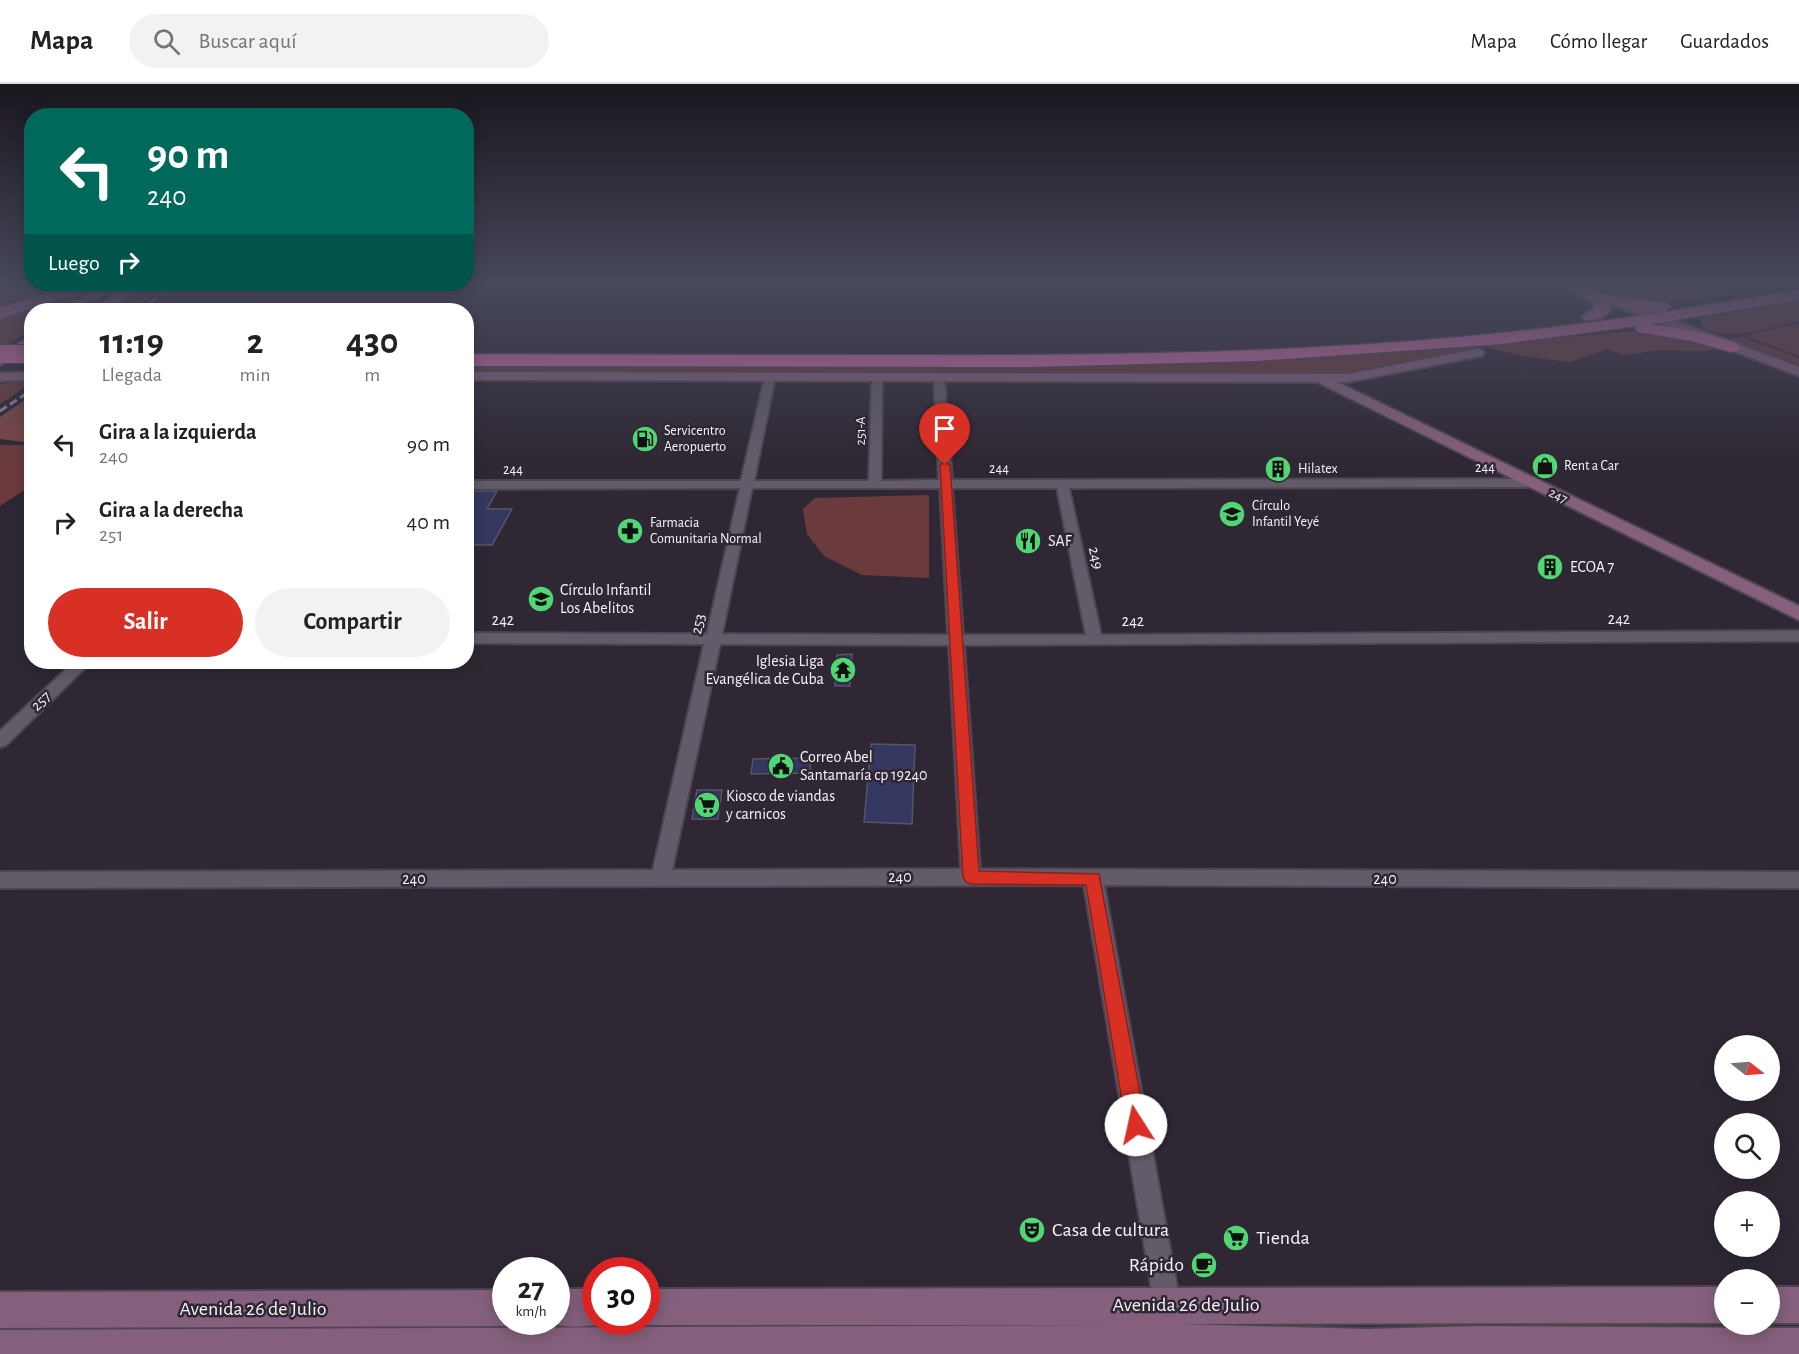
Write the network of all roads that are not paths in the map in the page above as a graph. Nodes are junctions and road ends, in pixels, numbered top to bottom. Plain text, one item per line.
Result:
1 (1336, 342) edge
2 (1450, 342) edge
3 (1713, 342) edge
4 (1719, 342) edge
5 (1724, 342) edge
6 (24, 345) edge
7 (1731, 347) junction
8 (474, 352) edge
9 (1477, 353) dead end
10 (0, 354) edge
11 (24, 354) edge
12 (474, 360) edge
13 (0, 362) edge
14 (24, 363) edge
15 (1799, 372) edge
16 (24, 376) edge
17 (474, 376) edge
18 (770, 377) junction
19 (877, 378) junction
20 (939, 378) junction
21 (0, 379) edge
22 (1318, 379) junction
23 (1531, 483) junction
24 (875, 484) junction
25 (946, 484) junction
26 (1062, 484) junction
27 (474, 485) edge
28 (747, 485) junction
29 (1799, 614) edge
30 (1799, 636) edge
31 (474, 638) edge
32 (713, 639) junction
33 (956, 640) junction
34 (1095, 640) junction
35 (76, 669) edge
36 (0, 741) edge
37 (971, 877) junction
38 (661, 878) junction
39 (1093, 879) junction
40 (0, 880) edge
41 (1799, 880) edge
42 (1167, 1305) junction
43 (1714, 1305) edge
44 (1780, 1305) edge
45 (1799, 1305) edge
46 (660, 1307) edge
47 (687, 1307) junction
48 (492, 1308) edge
49 (0, 1310) edge
50 (492, 1322) edge
51 (570, 1322) edge
52 (1174, 1343) junction
53 (682, 1346) junction
54 (1799, 1347) edge
55 (0, 1349) edge

1 - 8 highway
2 - 12 highway
3 - 7 highway
4 - 7 street
5 - 7 highway
6 - 13 main road
7 - 15 street
9 - 22 street
10 - 11 highway, bridge
13 - 14 highway
16 - 21 street
17 - 18 street
18 - 19 street
18 - 28 street, 253
19 - 20 street
19 - 24 street, 251-A
20 - 22 street
20 - 25 street
22 - 23 street, 247
23 - 26 street, 244
23 - 29 street, 247
24 - 25 street, 244
24 - 28 street, 244
25 - 26 street, 244
25 - 33 street
26 - 34 street, 249
27 - 28 street, 244
28 - 32 street, 253
30 - 34 street, 242
31 - 32 street, 242
32 - 33 street, 242
32 - 38 street, 253
33 - 34 street, 242
33 - 37 street
35 - 36 street, 257
37 - 38 street, 240
37 - 39 street, 240
38 - 40 street, 240
39 - 41 street, 240
39 - 42 street
42 - 43 street, Avenida 26 de Julio
42 - 47 street, Avenida 26 de Julio
42 - 52 street
44 - 45 street
46 - 47 street, Avenida 26 de Julio
47 - 53 street
48 - 49 street, Avenida 26 de Julio
50 - 55 street
51 - 53 street
52 - 53 street
52 - 54 street

